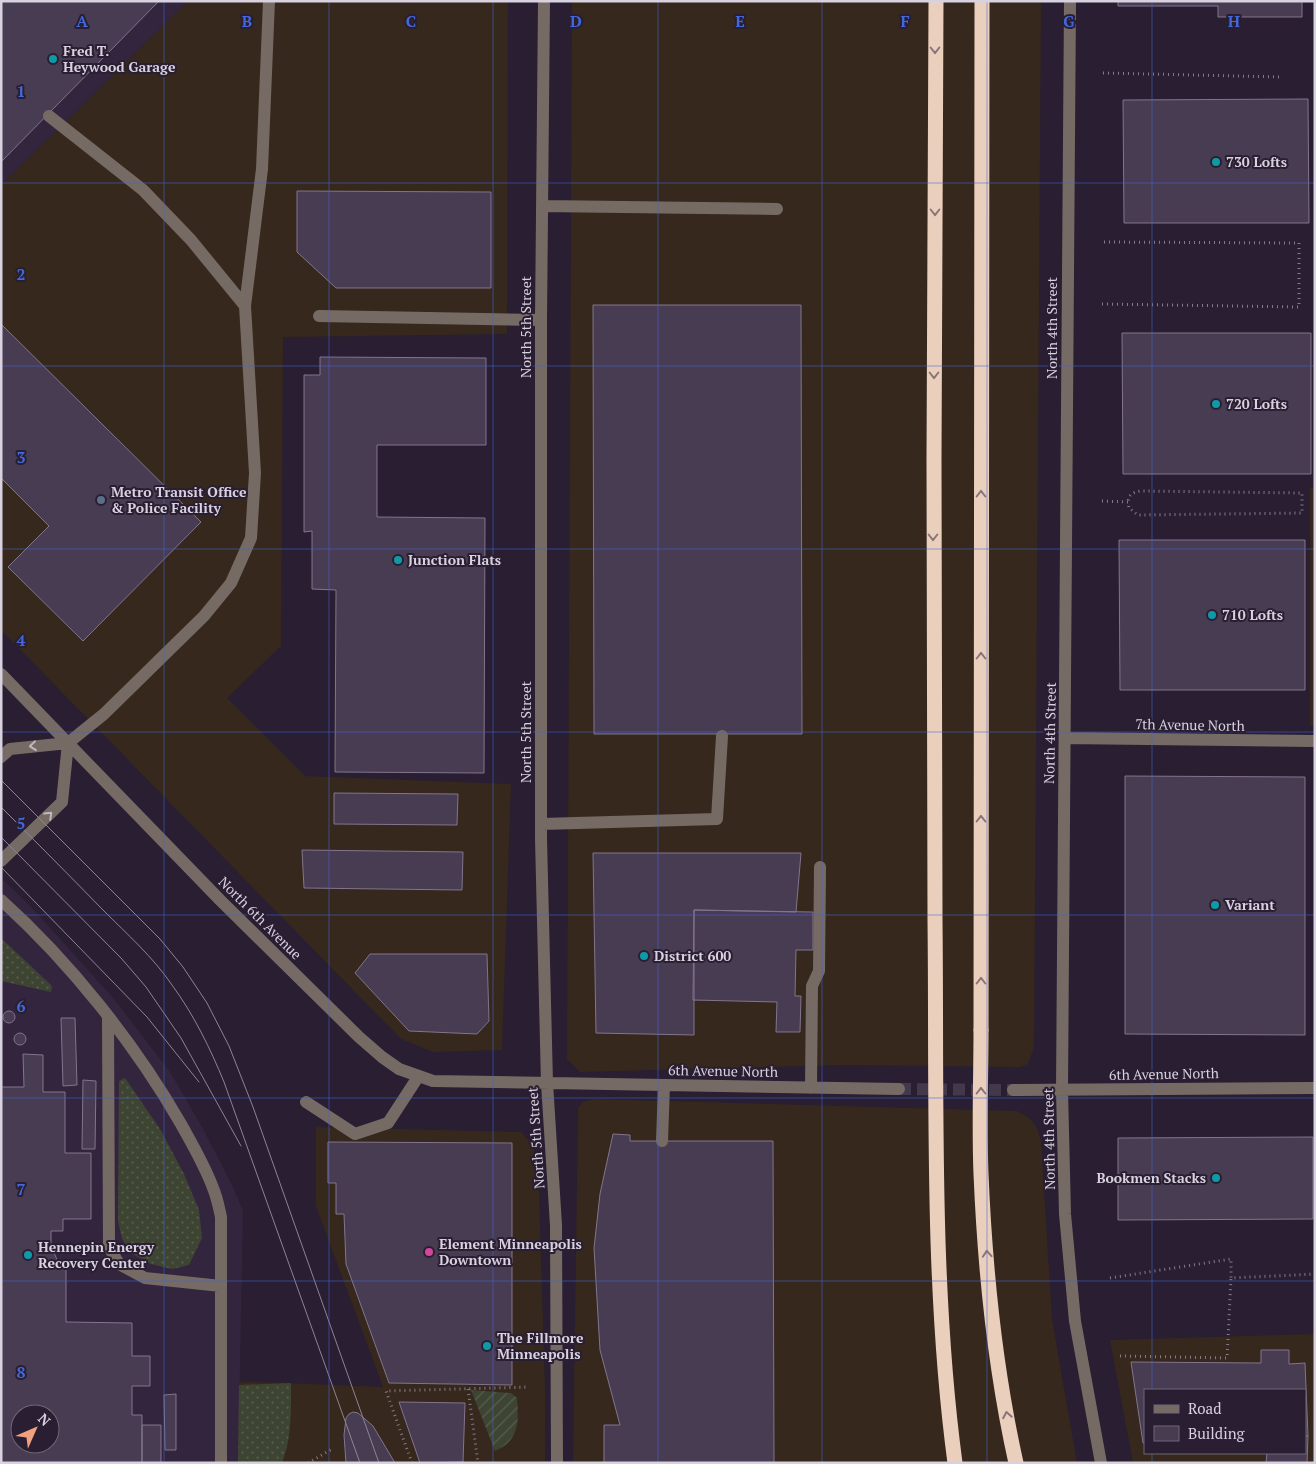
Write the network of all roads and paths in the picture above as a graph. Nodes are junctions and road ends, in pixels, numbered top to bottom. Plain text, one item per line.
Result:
1 (269, 1) edge
2 (544, 1) edge
3 (936, 1) edge
4 (982, 1) edge
5 (1070, 1) edge
6 (1103, 73) dead end
7 (1281, 77) dead end
8 (48, 116) dead end
9 (542, 206) junction
10 (777, 209) dead end
11 (1102, 242) dead end
12 (1102, 304) dead end
13 (245, 306) junction
14 (319, 316) dead end
15 (541, 320) junction
16 (1102, 501) dead end
17 (1128, 502) junction
18 (1, 674) edge
19 (722, 736) dead end
20 (1065, 738) junction
21 (1315, 741) edge
22 (68, 743) junction
23 (1, 757) edge
24 (541, 824) junction
25 (1, 861) edge
26 (820, 866) dead end
27 (1, 900) edge
28 (108, 1018) junction
29 (418, 1077) junction
30 (547, 1083) junction
31 (664, 1085) junction
32 (811, 1088) junction
33 (1315, 1088) edge
34 (899, 1089) tunnel mouth
35 (1013, 1090) tunnel mouth
36 (1062, 1090) junction
37 (306, 1102) dead end
38 (662, 1141) dead end
39 (1315, 1274) edge
40 (1110, 1278) dead end
41 (1231, 1278) junction
42 (221, 1286) junction
43 (1120, 1356) dead end
44 (529, 1386) dead end
45 (468, 1389) junction
46 (332, 1449) dead end
47 (221, 1463) edge
48 (308, 1463) edge
49 (412, 1463) edge
50 (478, 1463) edge
51 (557, 1463) edge
52 (955, 1463) edge
53 (1016, 1463) edge
54 (1101, 1463) edge

1 - 13 street
2 - 9 street, North 5th Street
3 -> 52 highway, bridge
53 -> 4 highway, bridge
5 - 20 street, North 4th Street
6 - 7 path
8 - 13 street
9 - 10 street
9 - 15 street, North 5th Street
11 - 12 path
13 - 22 street
14 - 15 street
15 - 24 street, North 5th Street
16 - 17 path
17 - 17 path
18 - 22 street, North 6th Avenue
19 - 24 street
20 - 21 street, 7th Avenue North
20 - 36 street, North 4th Street
22 -> 23 street
25 -> 22 street
22 - 29 street, North 6th Avenue
24 - 30 street, North 5th Street
26 - 32 street
27 - 28 street
28 - 42 street
28 - 42 street
29 - 30 street, North 6th Avenue
29 - 37 street
30 - 31 street, 6th Avenue North
30 - 51 street, North 5th Street
31 - 32 street, 6th Avenue North
31 - 38 street
32 - 34 street, 6th Avenue North
33 - 36 street, 6th Avenue North
35 - 36 street, 6th Avenue North
36 - 54 street, North 4th Street
39 - 41 path
40 - 41 path
41 - 43 path
42 - 47 street
44 - 45 path
45 - 49 path
45 - 50 path
46 - 48 path

